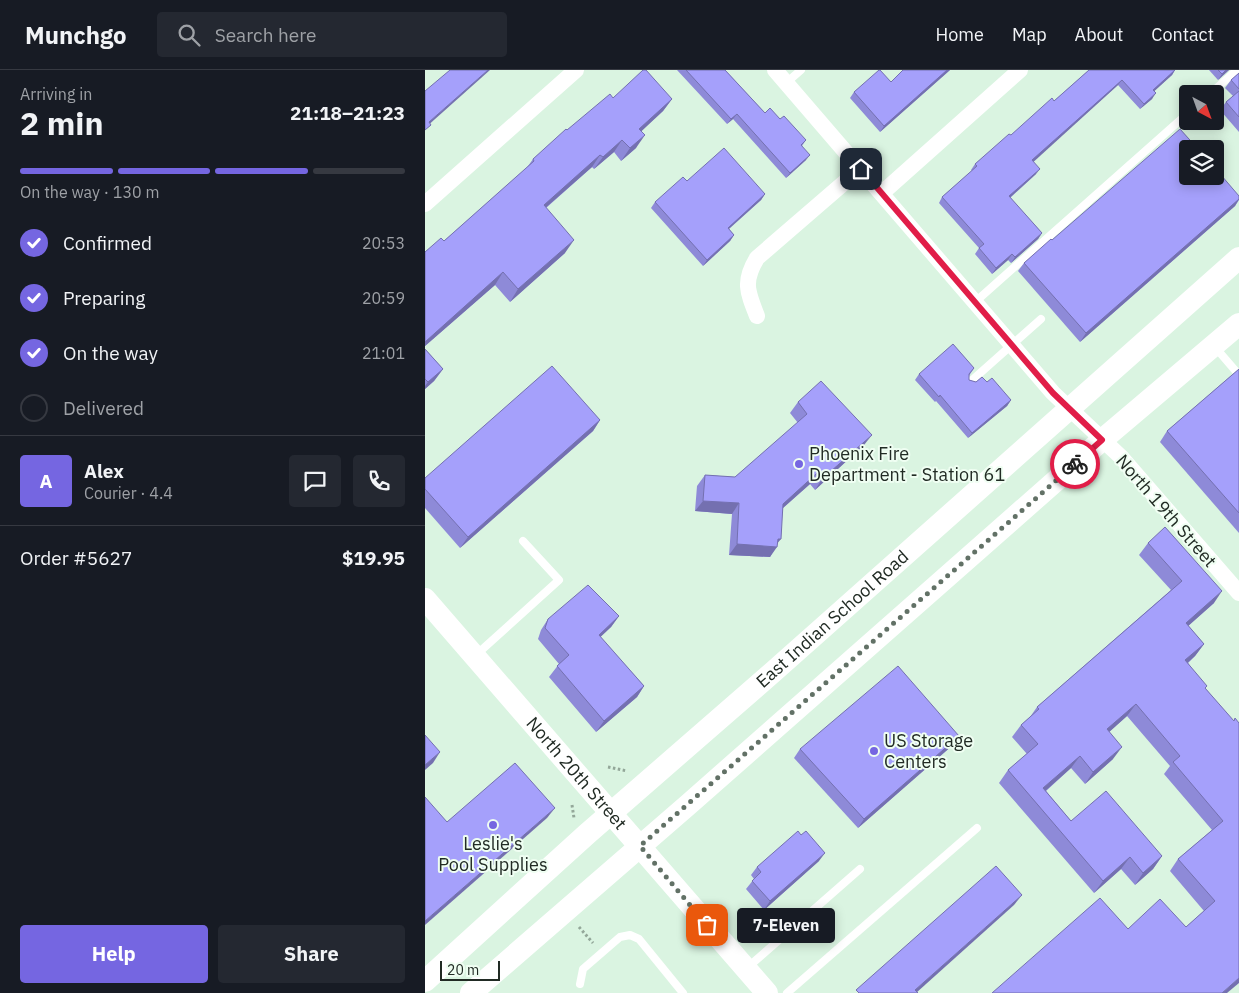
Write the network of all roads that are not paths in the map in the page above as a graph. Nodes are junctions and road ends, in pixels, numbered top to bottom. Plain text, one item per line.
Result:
1 (576, 70) edge
2 (775, 70) edge
3 (801, 70) edge
4 (1020, 70) edge
5 (1237, 70) edge
6 (786, 83) junction
7 (1220, 85) edge
8 (1179, 121) edge
9 (861, 169) junction
10 (882, 193) junction
11 (425, 204) edge
12 (1239, 258) edge
13 (974, 303) junction
14 (757, 316) dead end
15 (1041, 319) dead end
16 (1239, 324) edge
17 (1214, 345) junction
18 (1011, 346) junction
19 (1239, 375) edge
20 (970, 382) edge
21 (1070, 408) junction
22 (1102, 440) junction
23 (523, 541) dead end
24 (1239, 593) edge
25 (425, 599) edge
26 (475, 656) junction
27 (611, 812) junction
28 (977, 828) dead end
29 (640, 846) junction
30 (860, 869) dead end
31 (746, 968) junction
32 (425, 981) edge
33 (580, 984) dead end
34 (471, 993) edge
35 (683, 993) edge
36 (767, 993) edge
37 (787, 993) edge

1 - 11 street
2 - 6 street, North 19th Street
3 - 6 lane
4 - 10 street
5 - 7 lane
6 - 9 street, North 19th Street
8 - 13 lane
9 - 10 street, North 19th Street
9 - 14 street
10 - 13 street, North 19th Street
12 - 21 main road, East Indian School Road
13 - 18 street, North 19th Street
15 - 18 lane
16 - 17 main road
17 - 19 lane
17 - 22 main road
18 - 20 lane
18 - 21 street, North 19th Street
21 - 22 street, North 19th Street
21 - 27 main road, East Indian School Road
22 - 24 street, North 19th Street
22 - 29 main road
23 - 26 lane
25 - 26 main road, North 20th Street
26 - 27 main road, North 20th Street
27 - 29 main road, North 20th Street
27 - 32 main road, East Indian School Road
28 - 37 lane
29 - 31 main road, North 20th Street
29 - 34 main road
30 - 31 lane
31 - 36 main road, North 20th Street
33 - 35 lane

